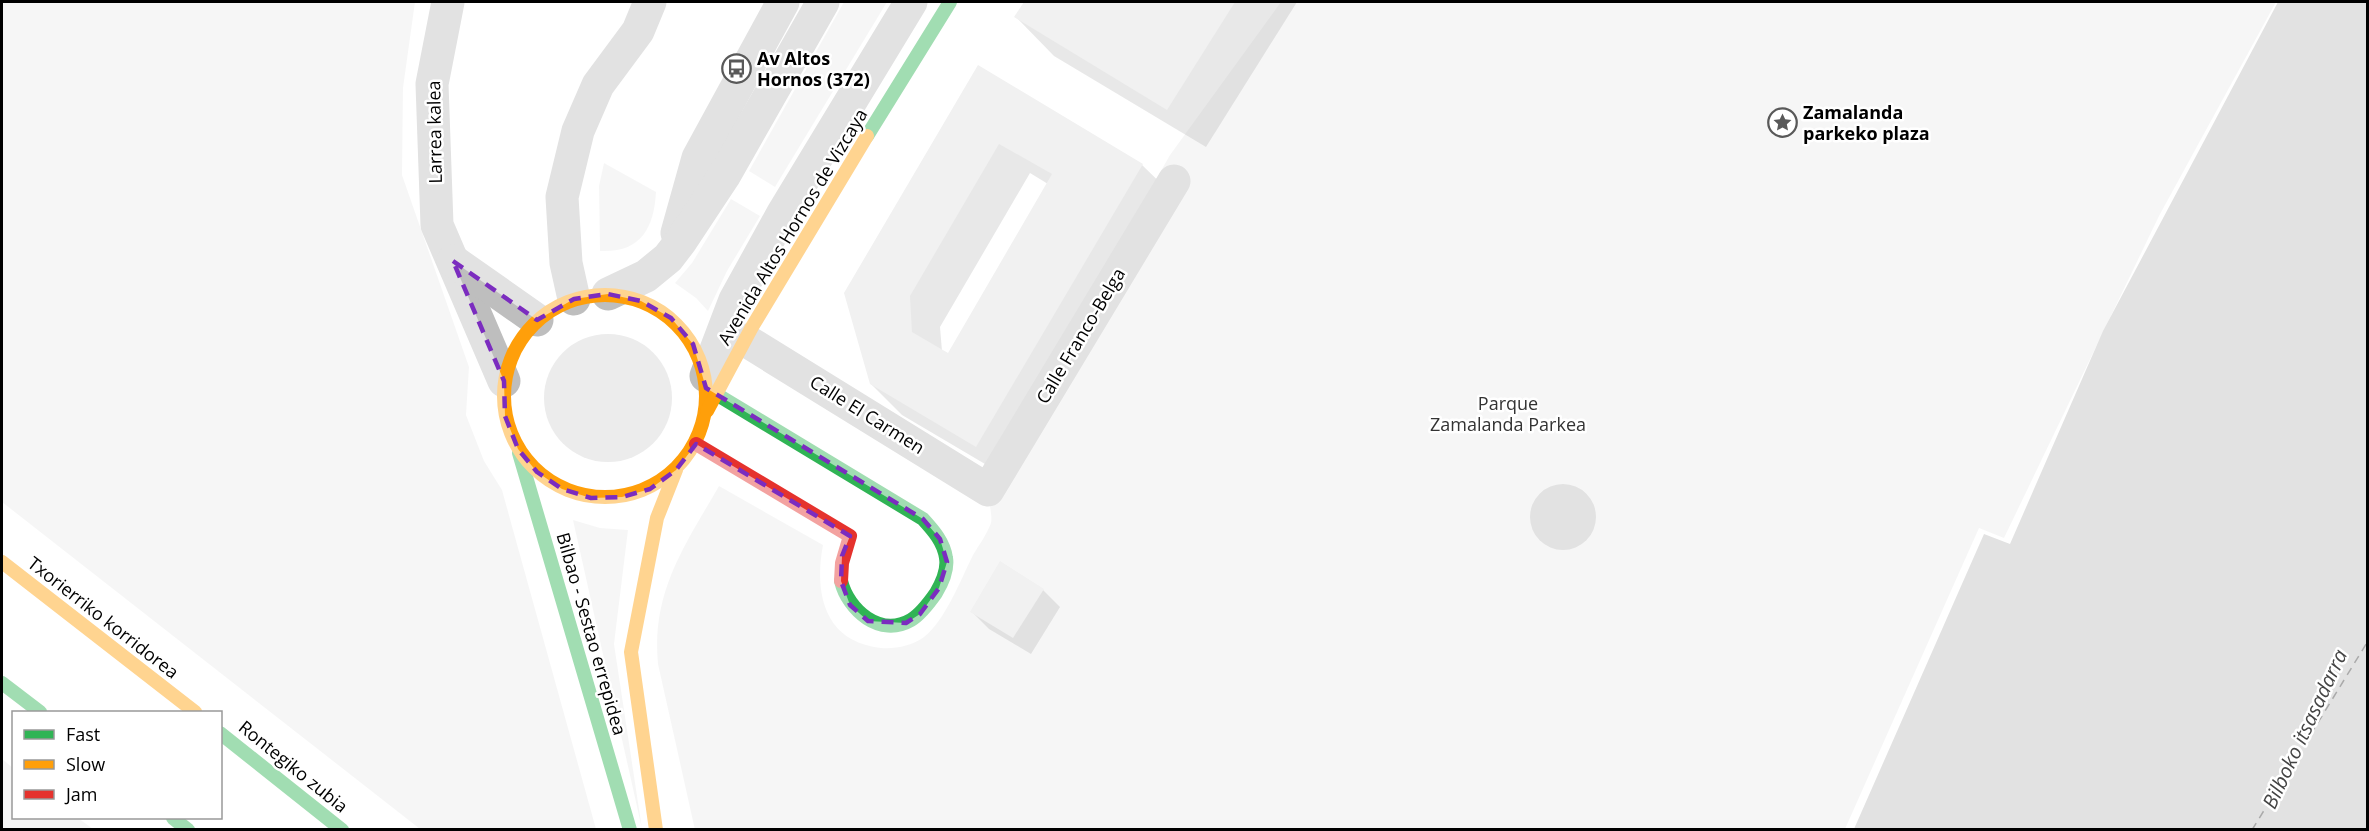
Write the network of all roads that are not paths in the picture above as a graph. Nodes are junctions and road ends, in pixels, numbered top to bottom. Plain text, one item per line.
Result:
1 (448, 2) edge
2 (651, 2) edge
3 (783, 2) edge
4 (823, 2) edge
5 (911, 2) edge
6 (950, 2) edge
7 (1174, 181) dead end
8 (668, 258) junction
9 (453, 261) junction
10 (608, 294) junction
11 (574, 299) junction
12 (537, 320) junction
13 (745, 340) junction
14 (504, 381) junction
15 (711, 385) junction
16 (707, 411) junction
17 (696, 444) junction
18 (518, 449) junction
19 (676, 470) junction
20 (988, 490) joint
21 (2, 562) edge
22 (2, 683) edge
23 (39, 711) edge
24 (194, 711) edge
25 (222, 735) edge
26 (174, 819) edge
27 (188, 830) edge
28 (342, 830) edge
29 (630, 830) edge
30 (656, 830) edge

1 - 9 street, Larrea kalea
2 - 11 street
3 - 8 street
4 - 8 street
5 - 15 street
6 - 13 main road, Avenida Altos Hornos de Vizcaya
7 - 20 street, Calle Franco-Belga
8 - 10 street
9 - 12 street
9 - 14 street, Larrea kalea
10 - 11 main road
10 - 15 main road
11 - 12 main road
12 - 14 main road
13 - 15 main road, Avenida Altos Hornos de Vizcaya
13 - 20 street, Calle El Carmen
14 - 18 main road
15 - 16 main road
15 - 16 main road, Avenida Altos Hornos de Vizcaya
15 - 17 main road
16 - 17 main road
17 - 19 main road
18 - 19 main road
18 - 29 main road, Bilbao - Sestao errepidea
19 - 30 main road, Bilbao - Sestao errepidea
21 - 24 main road, Txorierriko korridorea
22 - 23 main road
25 - 28 main road, Rontegiko zubia
26 - 27 main road

